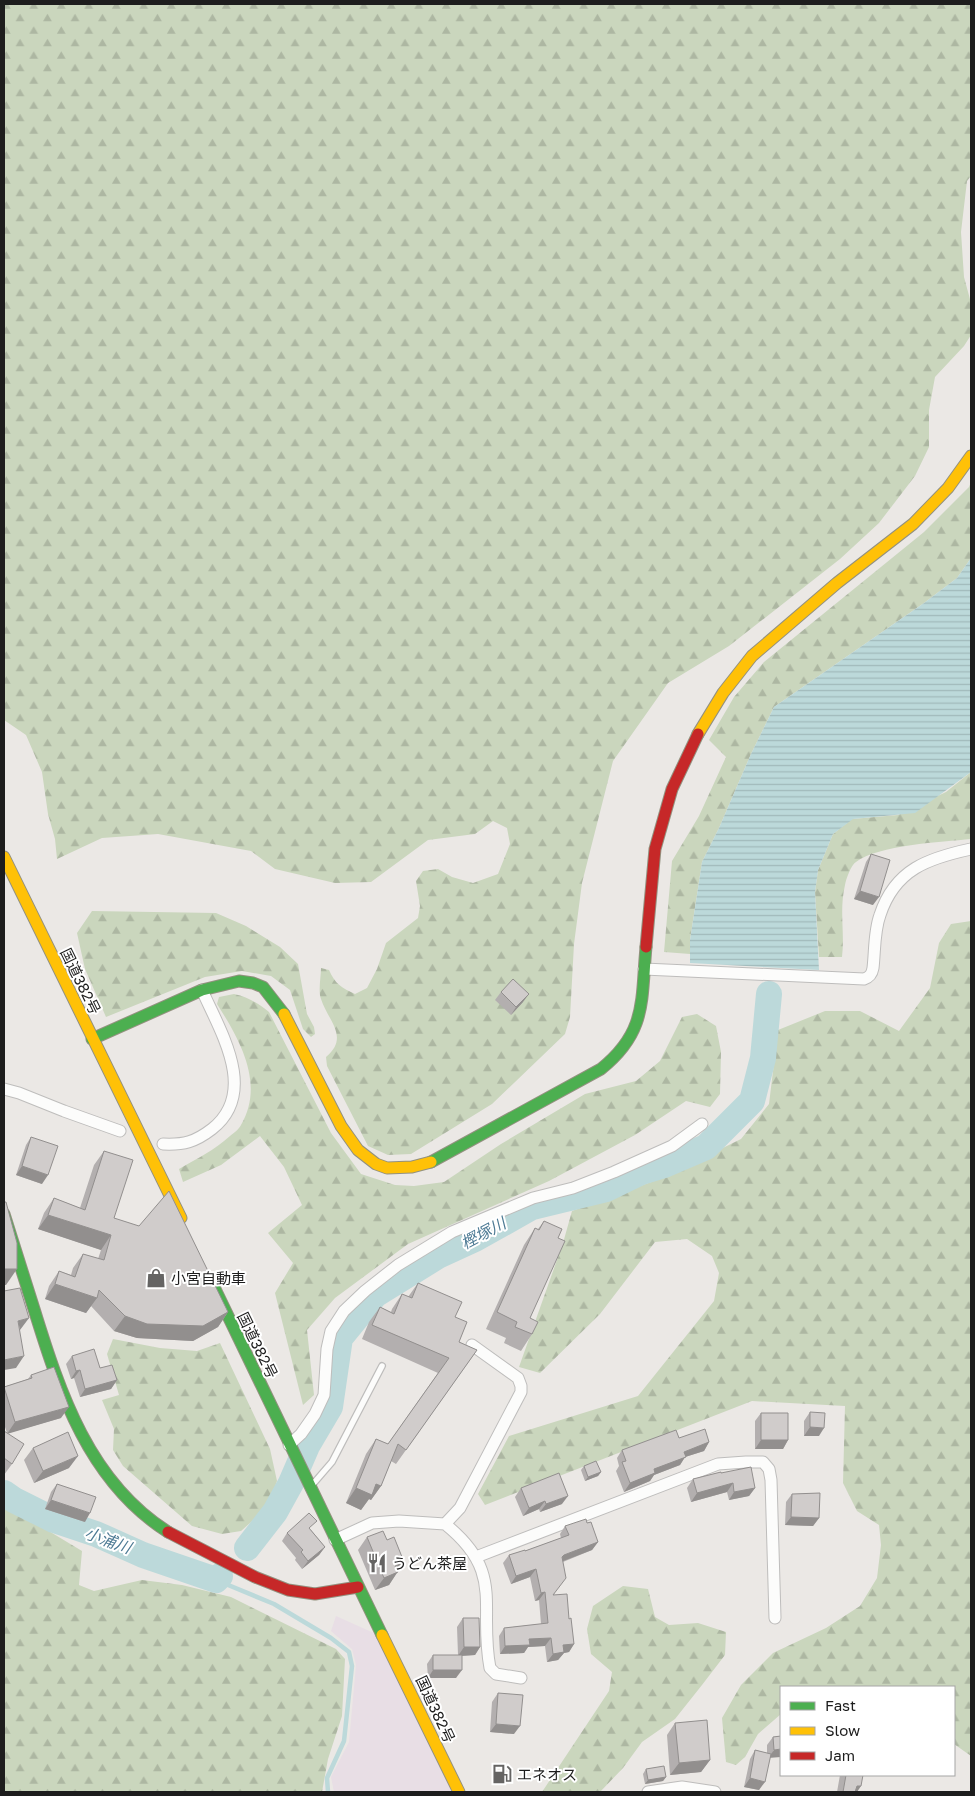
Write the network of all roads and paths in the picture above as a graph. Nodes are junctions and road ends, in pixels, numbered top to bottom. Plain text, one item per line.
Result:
1 (971, 456) edge
2 (971, 849) edge
3 (4, 857) edge
4 (644, 969) junction
5 (202, 990) junction
6 (92, 1039) junction
7 (4, 1089) edge
8 (702, 1124) dead end
9 (120, 1131) dead end
10 (163, 1144) dead end
11 (4, 1214) edge
12 (184, 1226) edge
13 (210, 1278) edge
14 (472, 1345) dead end
15 (382, 1366) dead end
16 (289, 1446) junction
17 (308, 1484) junction
18 (445, 1524) junction
19 (335, 1540) junction
20 (476, 1558) junction
21 (358, 1587) junction
22 (775, 1618) dead end
23 (521, 1678) dead end
24 (459, 1792) edge
25 (648, 1792) edge
26 (715, 1792) edge

1 - 4 main road
2 - 4 street
3 - 6 main road, 国道382号
4 - 5 main road
5 - 6 main road
5 - 10 street
6 - 12 main road, 国道382号
7 - 9 street
8 - 16 street
11 - 21 main road
13 - 16 main road, 国道382号
14 - 18 street
15 - 17 lane
16 - 17 main road, 国道382号
17 - 19 main road, 国道382号
18 - 19 street
18 - 20 street
19 - 21 main road, 国道382号
20 - 22 street
20 - 23 street
21 - 24 main road, 国道382号
25 - 26 street

